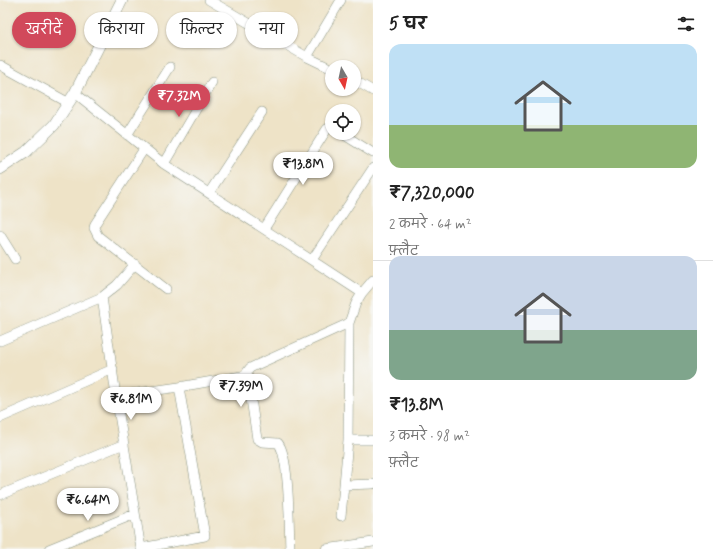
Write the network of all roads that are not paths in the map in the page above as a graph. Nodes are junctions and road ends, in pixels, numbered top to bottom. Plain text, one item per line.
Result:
1 (122, 0) edge
2 (209, 0) edge
3 (341, 0) edge
4 (306, 58) junction
5 (0, 65) edge
6 (325, 66) edge
7 (170, 67) dead end
8 (212, 82) dead end
9 (361, 83) edge
10 (372, 88) edge
11 (75, 93) junction
12 (69, 103) junction
13 (262, 112) dead end
14 (325, 132) edge
15 (127, 135) junction
16 (352, 140) edge
17 (144, 149) junction
18 (373, 153) edge
19 (164, 164) junction
20 (373, 168) edge
21 (0, 169) edge
22 (209, 193) junction
23 (264, 229) junction
24 (0, 235) edge
25 (15, 259) dead end
26 (312, 260) junction
27 (134, 264) junction
28 (373, 280) edge
29 (166, 289) dead end
30 (362, 293) junction
31 (102, 297) junction
32 (348, 323) junction
33 (0, 341) edge
34 (113, 369) junction
35 (246, 375) junction
36 (178, 387) junction
37 (116, 396) junction
38 (0, 418) edge
39 (348, 440) junction
40 (373, 440) edge
41 (124, 444) junction
42 (373, 484) edge
43 (344, 485) junction
44 (0, 495) edge
45 (135, 514) junction
46 (341, 516) dead end
47 (373, 542) edge
48 (49, 549) edge
49 (141, 549) edge
50 (290, 549) edge
51 (326, 549) edge

1 - 11 street
2 - 4 street
3 - 4 street
4 - 6 street
5 - 12 street
7 - 15 street
8 - 19 street
9 - 10 street
11 - 12 street
11 - 15 street
12 - 21 street
13 - 22 street
14 - 23 street
15 - 17 street
16 - 18 street
17 - 19 street
17 - 27 street
19 - 22 street
20 - 26 street
22 - 23 street
23 - 26 street
24 - 25 street
26 - 30 street
27 - 29 street
27 - 31 street
28 - 30 street
30 - 32 street
31 - 33 street
31 - 34 street
32 - 35 street
32 - 39 street
34 - 37 street
34 - 38 street
35 - 36 street
35 - 50 street
36 - 37 street
36 - 49 street
37 - 41 street
39 - 40 street
39 - 43 street
41 - 44 street
41 - 45 street
42 - 43 street
43 - 46 street
45 - 48 street
45 - 49 street
47 - 51 street

